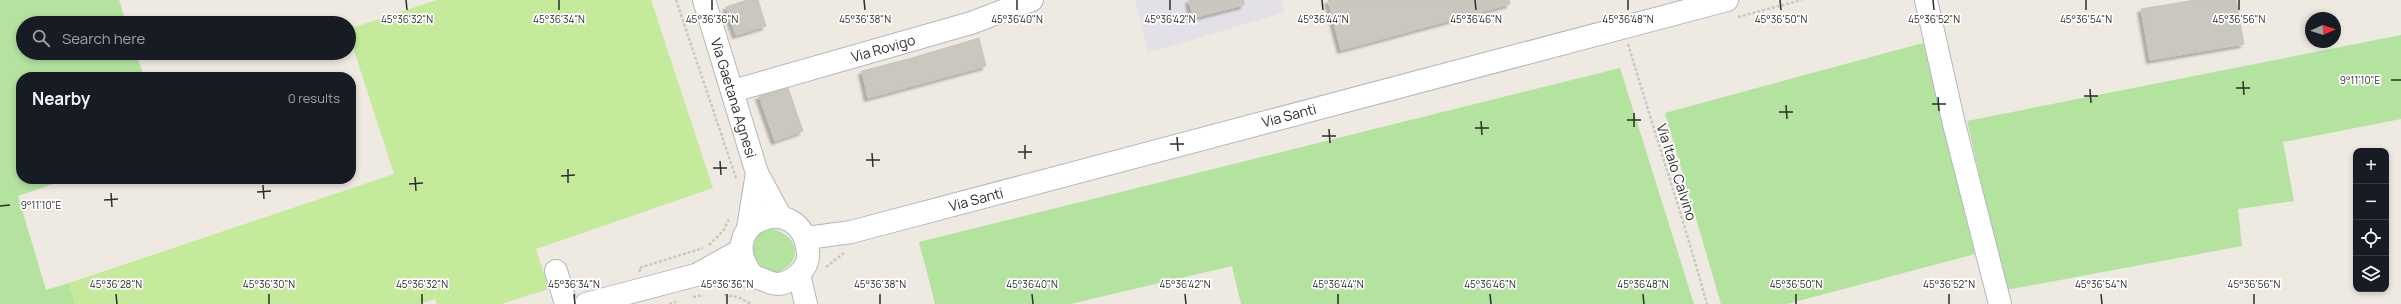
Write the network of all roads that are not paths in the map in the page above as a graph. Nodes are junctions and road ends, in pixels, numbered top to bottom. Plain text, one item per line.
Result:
1 (705, 0) edge
2 (1032, 0) edge
3 (1727, 0) edge
4 (1926, 0) edge
5 (733, 91) junction
6 (758, 173) junction
7 (780, 216) junction
8 (748, 228) junction
9 (808, 246) junction
10 (741, 250) junction
11 (556, 271) dead end
12 (799, 274) junction
13 (696, 275) junction
14 (753, 276) junction
15 (776, 284) junction
16 (566, 304) edge
17 (586, 304) edge
18 (799, 304) edge
19 (806, 304) edge
20 (2000, 304) edge

1 - 5 street, Via Gaetana Agnesi
2 - 5 street, Via Rovigo
3 - 9 street, Via Santi
4 - 20 street
5 - 6 street, Via Gaetana Agnesi
6 - 7 street, Via Gaetana Agnesi
6 - 8 street, Via Gaetana Agnesi
7 - 8 street
7 - 9 street
8 - 10 street
9 - 12 street
10 - 13 street
10 - 14 street
11 - 16 street
12 - 15 street
12 - 19 street
13 - 14 street
13 - 17 street
14 - 15 street
15 - 18 street

